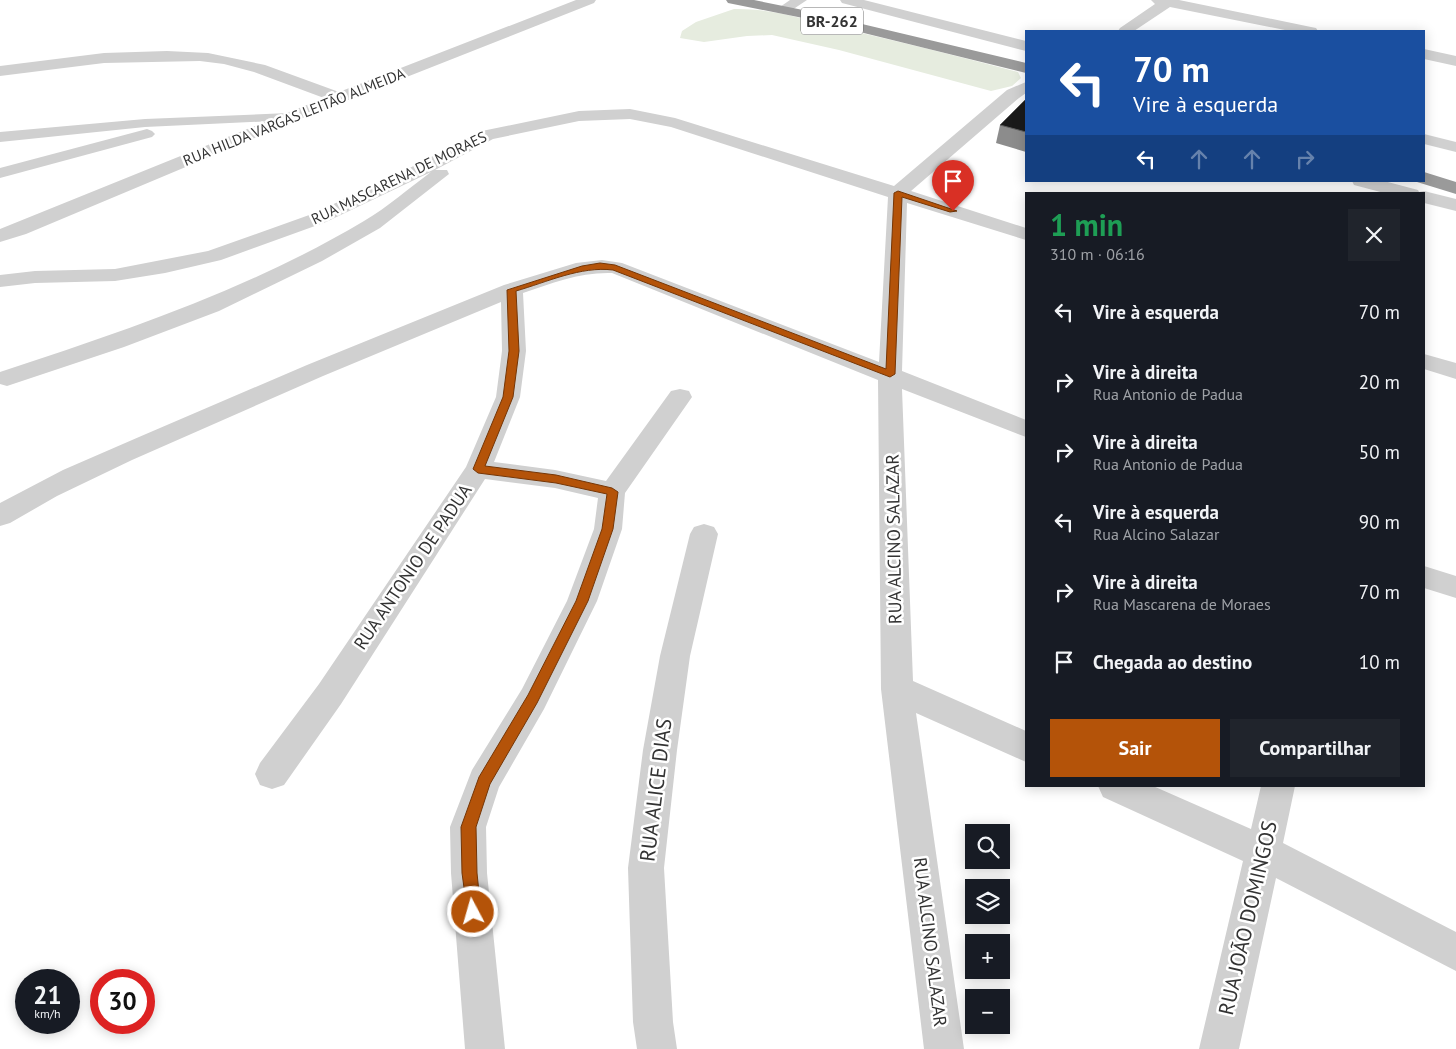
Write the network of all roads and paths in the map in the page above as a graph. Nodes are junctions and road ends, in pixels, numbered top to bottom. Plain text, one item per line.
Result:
1 (589, 0) edge
2 (734, 0) edge
3 (800, 0) edge
4 (847, 0) edge
5 (1165, 1) edge
6 (784, 9) junction
7 (1126, 30) edge
8 (1306, 30) edge
9 (1025, 46) edge
10 (1425, 54) edge
11 (1456, 61) edge
12 (1025, 68) edge
13 (0, 71) edge
14 (1022, 92) edge
15 (340, 98) junction
16 (289, 117) junction
17 (200, 121) junction
18 (488, 135) junction
19 (0, 137) edge
20 (1425, 139) edge
21 (1456, 147) edge
22 (0, 173) edge
23 (1425, 178) edge
24 (1365, 182) edge
25 (1456, 188) edge
26 (1402, 192) edge
27 (898, 193) junction
28 (1425, 197) edge
29 (1456, 205) edge
30 (1025, 234) edge
31 (0, 236) edge
32 (0, 281) edge
33 (512, 290) junction
34 (1425, 361) edge
35 (1456, 371) edge
36 (890, 374) junction
37 (7, 378) dead end
38 (680, 397) dead end
39 (1025, 429) edge
40 (478, 469) junction
41 (612, 492) junction
42 (0, 516) edge
43 (704, 534) dead end
44 (1425, 577) edge
45 (1456, 587) edge
46 (897, 689) junction
47 (1025, 747) edge
48 (272, 774) dead end
49 (1117, 787) edge
50 (1278, 787) edge
51 (1263, 852) junction
52 (1456, 952) edge
53 (485, 1049) edge
54 (657, 1049) edge
55 (944, 1049) edge
56 (1219, 1049) edge

1 - 15 street, RUA HILDA VARGAS LEITÃO ALMEIDA
2 - 6 highway, BR-262
3 - 6 street
4 - 9 street
5 - 7 street
5 - 8 street
6 - 12 highway, BR-262
10 - 11 street
13 - 15 street
14 - 27 street
15 - 16 street, RUA HILDA VARGAS LEITÃO ALMEIDA
16 - 17 lane
16 - 31 street, RUA HILDA VARGAS LEITÃO ALMEIDA
17 - 19 lane
17 - 22 lane
18 - 27 street, RUA MASCARENA DE MORAES
18 - 32 street, RUA MASCARENA DE MORAES
18 - 37 street
20 - 21 street
23 - 25 highway
24 - 26 street
27 - 30 street, RUA MASCARENA DE MORAES
27 - 36 street, RUA ALCINO SALAZAR
28 - 29 street
33 - 36 street
33 - 40 street, RUA ANTONIO DE PADUA
33 - 42 street
34 - 35 street
36 - 39 street
36 - 46 street, RUA ALCINO SALAZAR
38 - 41 street
40 - 41 street
40 - 48 street, RUA ANTONIO DE PADUA
41 - 53 street
43 - 54 street, RUA ALICE DIAS
44 - 45 street
46 - 47 street
46 - 55 street, RUA ALCINO SALAZAR
49 - 51 street
50 - 51 street, RUA JOÃO DOMINGOS
51 - 52 street
51 - 56 street, RUA JOÃO DOMINGOS

